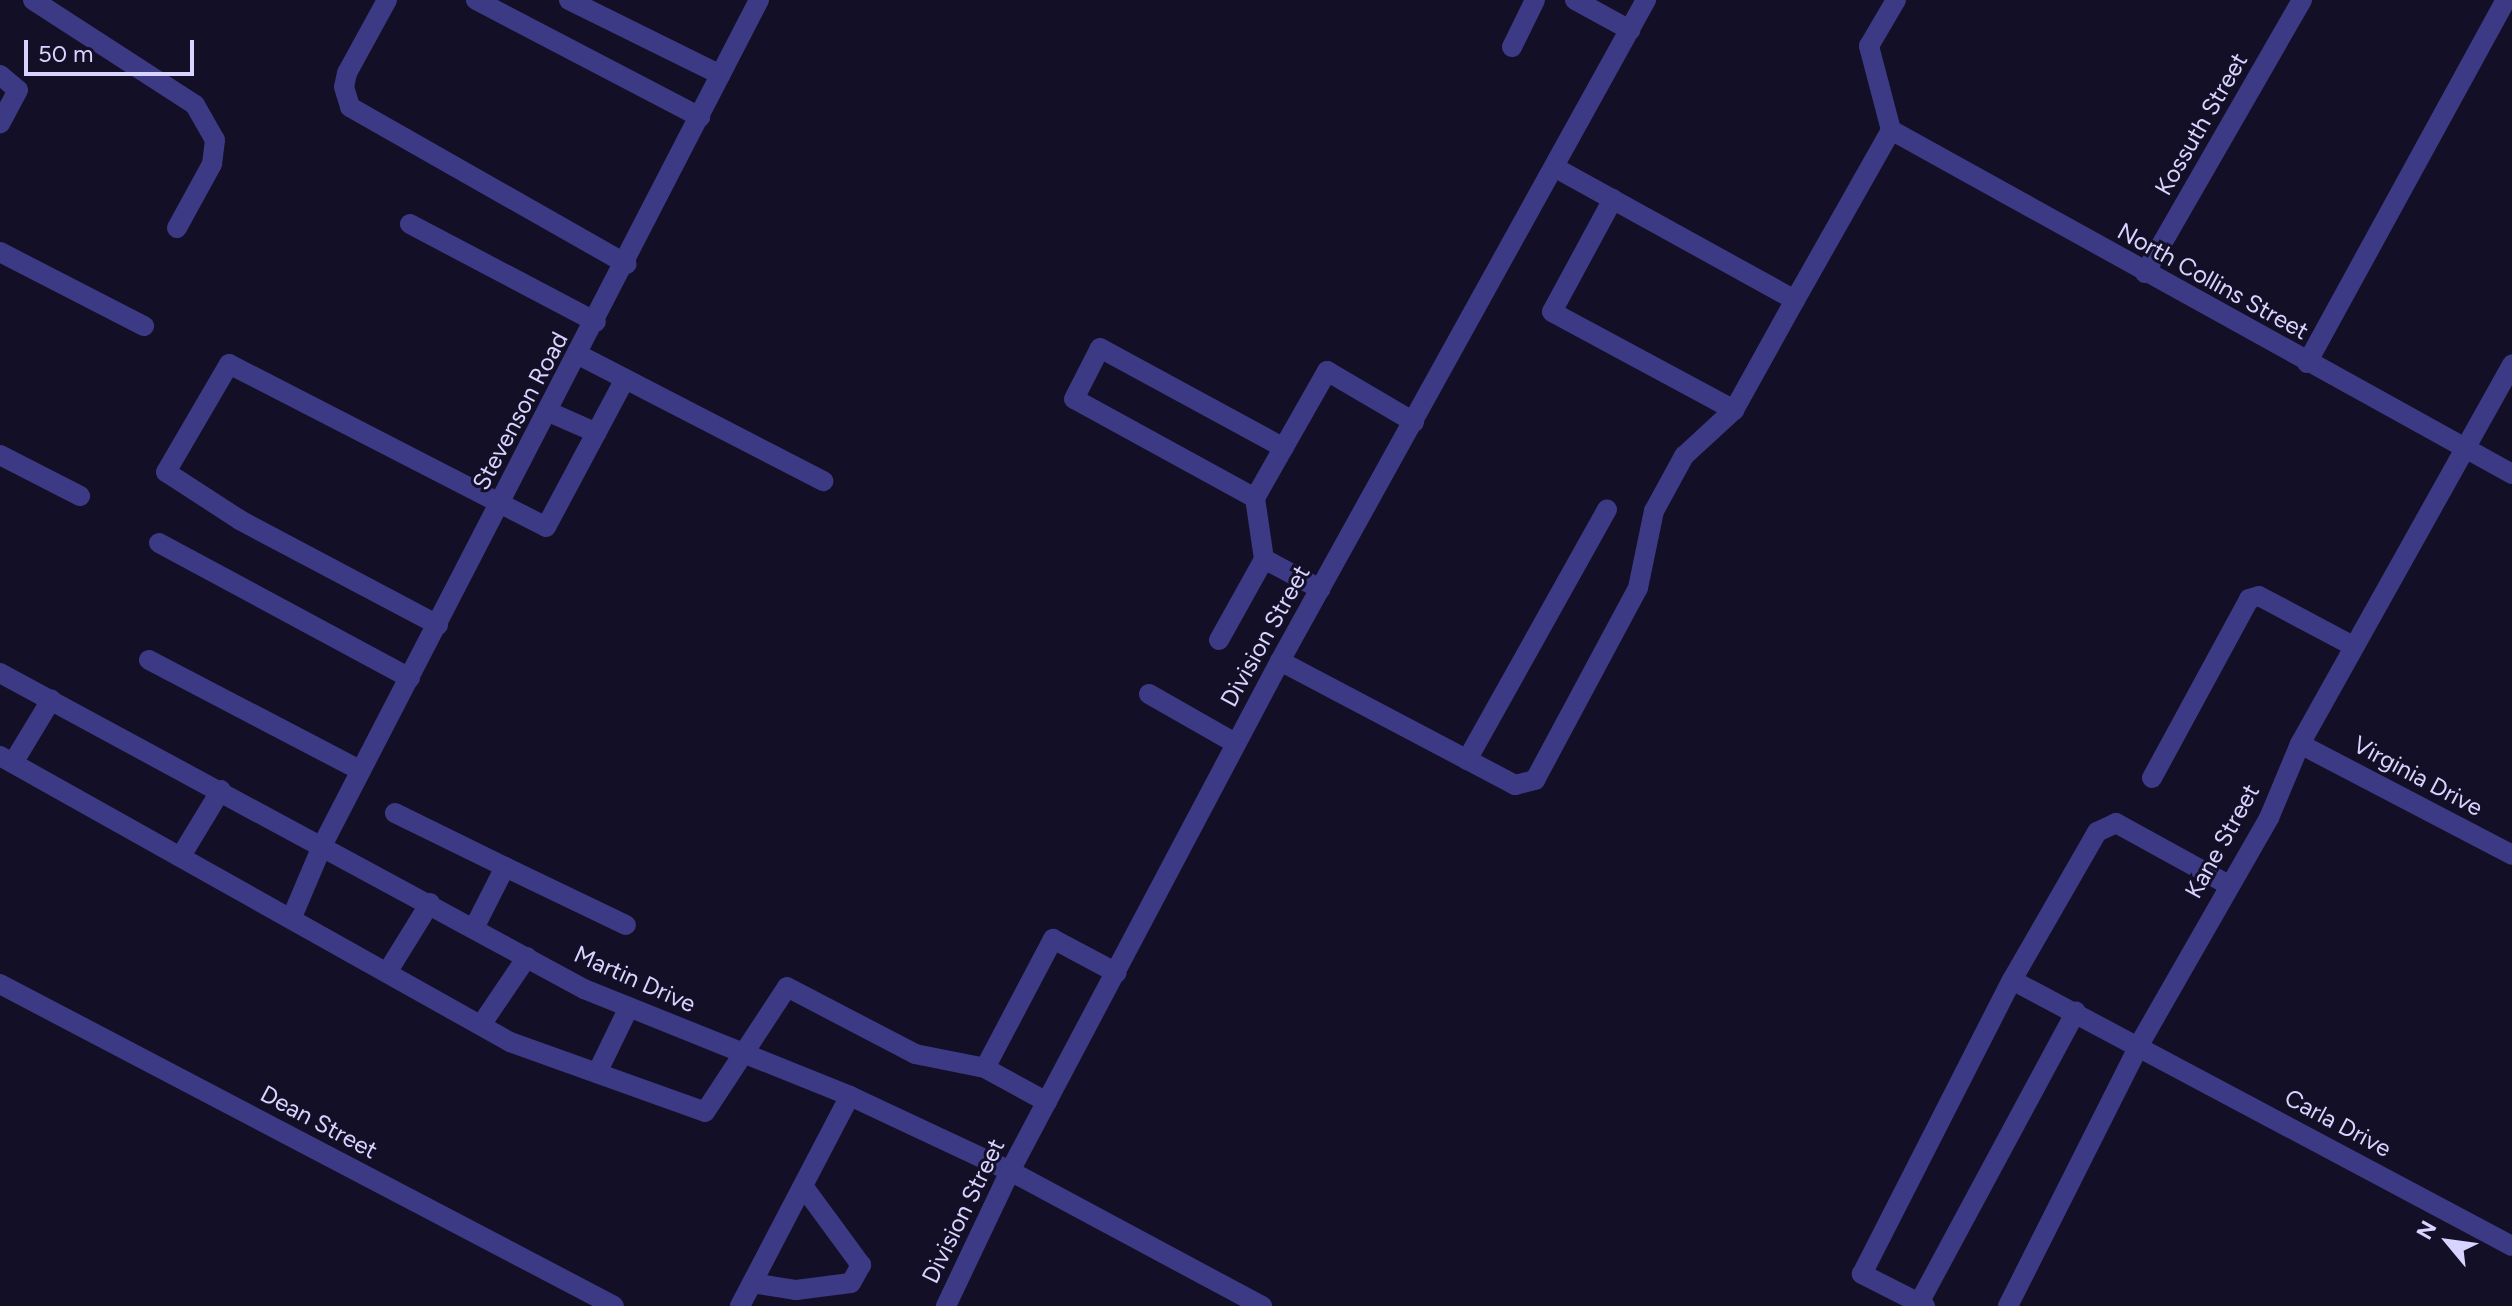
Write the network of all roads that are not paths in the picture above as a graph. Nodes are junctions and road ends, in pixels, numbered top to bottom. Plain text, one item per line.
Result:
1 (33, 0) edge
2 (387, 0) edge
3 (476, 0) edge
4 (569, 0) edge
5 (759, 0) edge
6 (1535, 0) edge
7 (1575, 0) edge
8 (1646, 0) edge
9 (1896, 0) edge
10 (2302, 0) edge
11 (2506, 0) edge
12 (1630, 30) junction
13 (1512, 47) dead end
14 (0, 75) edge
15 (721, 75) junction
16 (700, 117) junction
17 (0, 124) edge
18 (1891, 130) junction
19 (1554, 167) junction
20 (1613, 199) junction
21 (410, 224) dead end
22 (177, 228) dead end
23 (0, 252) edge
24 (626, 264) junction
25 (2145, 273) junction
26 (1795, 300) junction
27 (596, 322) junction
28 (144, 326) dead end
29 (579, 355) junction
30 (2307, 363) junction
31 (2512, 364) edge
32 (625, 379) junction
33 (1734, 410) junction
34 (549, 412) junction
35 (1414, 422) junction
36 (597, 433) junction
37 (1284, 448) junction
38 (2465, 449) junction
39 (0, 455) edge
40 (2512, 474) edge
41 (823, 481) dead end
42 (80, 496) dead end
43 (1255, 498) junction
44 (501, 504) junction
45 (1607, 509) dead end
46 (159, 543) dead end
47 (1264, 559) junction
48 (1320, 589) junction
49 (438, 625) junction
50 (1219, 640) dead end
51 (2353, 646) junction
52 (149, 660) dead end
53 (1280, 661) junction
54 (0, 673) edge
55 (410, 678) junction
56 (1149, 694) dead end
57 (51, 700) junction
58 (1235, 743) junction
59 (2300, 744) junction
60 (6, 759) edge
61 (1467, 760) junction
62 (361, 771) junction
63 (2152, 778) dead end
64 (221, 790) junction
65 (395, 813) dead end
66 (323, 844) junction
67 (2512, 855) edge
68 (181, 856) junction
69 (505, 867) junction
70 (2227, 884) junction
71 (430, 903) junction
72 (292, 917) junction
73 (626, 925) dead end
74 (474, 928) junction
75 (527, 957) junction
76 (388, 971) junction
77 (1117, 973) junction
78 (2012, 980) junction
79 (0, 984) edge
80 (629, 1007) junction
81 (2076, 1012) junction
82 (481, 1025) junction
83 (2139, 1045) junction
84 (744, 1054) junction
85 (985, 1068) junction
86 (597, 1073) junction
87 (850, 1096) junction
88 (1047, 1102) junction
89 (1010, 1171) junction
90 (803, 1186) junction
91 (2512, 1246) edge
92 (752, 1283) junction
93 (1922, 1305) edge
94 (614, 1306) edge
95 (740, 1306) edge
96 (946, 1306) edge
97 (1262, 1306) edge
98 (2008, 1306) edge

1 - 22 street
2 - 24 street
3 - 16 street
4 - 15 street
5 - 15 street, Stevenson Road
6 - 13 street
7 - 12 street
8 - 12 street, Division Street
9 - 18 street
10 - 25 street, Kossuth Street
11 - 30 street
12 - 19 street, Division Street
14 - 17 street
15 - 16 street, Stevenson Road
16 - 24 street, Stevenson Road
18 - 25 street, North Collins Street
18 - 26 street
19 - 20 street
19 - 35 street, Division Street
20 - 26 street
20 - 33 street
21 - 27 street
23 - 28 street
24 - 27 street, Stevenson Road
25 - 30 street, North Collins Street
26 - 33 street
27 - 29 street, Stevenson Road
29 - 32 street
29 - 34 street, Stevenson Road
30 - 38 street, North Collins Street
31 - 38 street, Kane Street
32 - 36 street
32 - 41 street
33 - 61 street
34 - 36 street
34 - 44 street, Stevenson Road
35 - 37 street
35 - 48 street, Division Street
36 - 44 street
37 - 43 street
37 - 43 street
38 - 40 street, North Collins Street
38 - 51 street, Kane Street
39 - 42 street
43 - 47 street
44 - 49 street, Stevenson Road
44 - 49 street
45 - 61 street
46 - 55 street
47 - 48 street
47 - 50 street
48 - 53 street, Division Street
49 - 55 street, Stevenson Road
51 - 59 street, Kane Street
51 - 63 street
52 - 62 street
53 - 58 street, Division Street
53 - 61 street
54 - 57 street, Martin Drive
55 - 62 street, Stevenson Road
56 - 58 street
57 - 60 street
57 - 64 street, Martin Drive
58 - 77 street, Division Street
59 - 67 street, Virginia Drive
59 - 70 street, Kane Street
60 - 68 street
62 - 66 street, Stevenson Road
64 - 66 street, Martin Drive
64 - 68 street
65 - 69 street
66 - 71 street, Martin Drive
66 - 72 street, Stevenson Road
68 - 72 street
69 - 73 street
69 - 74 street
70 - 78 street
70 - 83 street, Kane Street
71 - 74 street, Martin Drive
71 - 76 street
72 - 76 street
74 - 75 street, Martin Drive
75 - 80 street, Martin Drive
75 - 82 street
76 - 82 street
77 - 85 street
77 - 88 street, Division Street
78 - 81 street, Carla Drive
78 - 93 street
79 - 94 street, Dean Street
80 - 84 street, Martin Drive
80 - 86 street
81 - 83 street, Carla Drive
81 - 93 street
82 - 86 street
83 - 91 street, Carla Drive
83 - 98 street, Kane Street
84 - 85 street
84 - 86 street
84 - 87 street, Martin Drive
85 - 88 street
87 - 89 street, Martin Drive
87 - 90 street
88 - 89 street, Division Street
89 - 96 street, Division Street
89 - 97 street, Martin Drive
90 - 92 street
90 - 92 street
92 - 95 street

